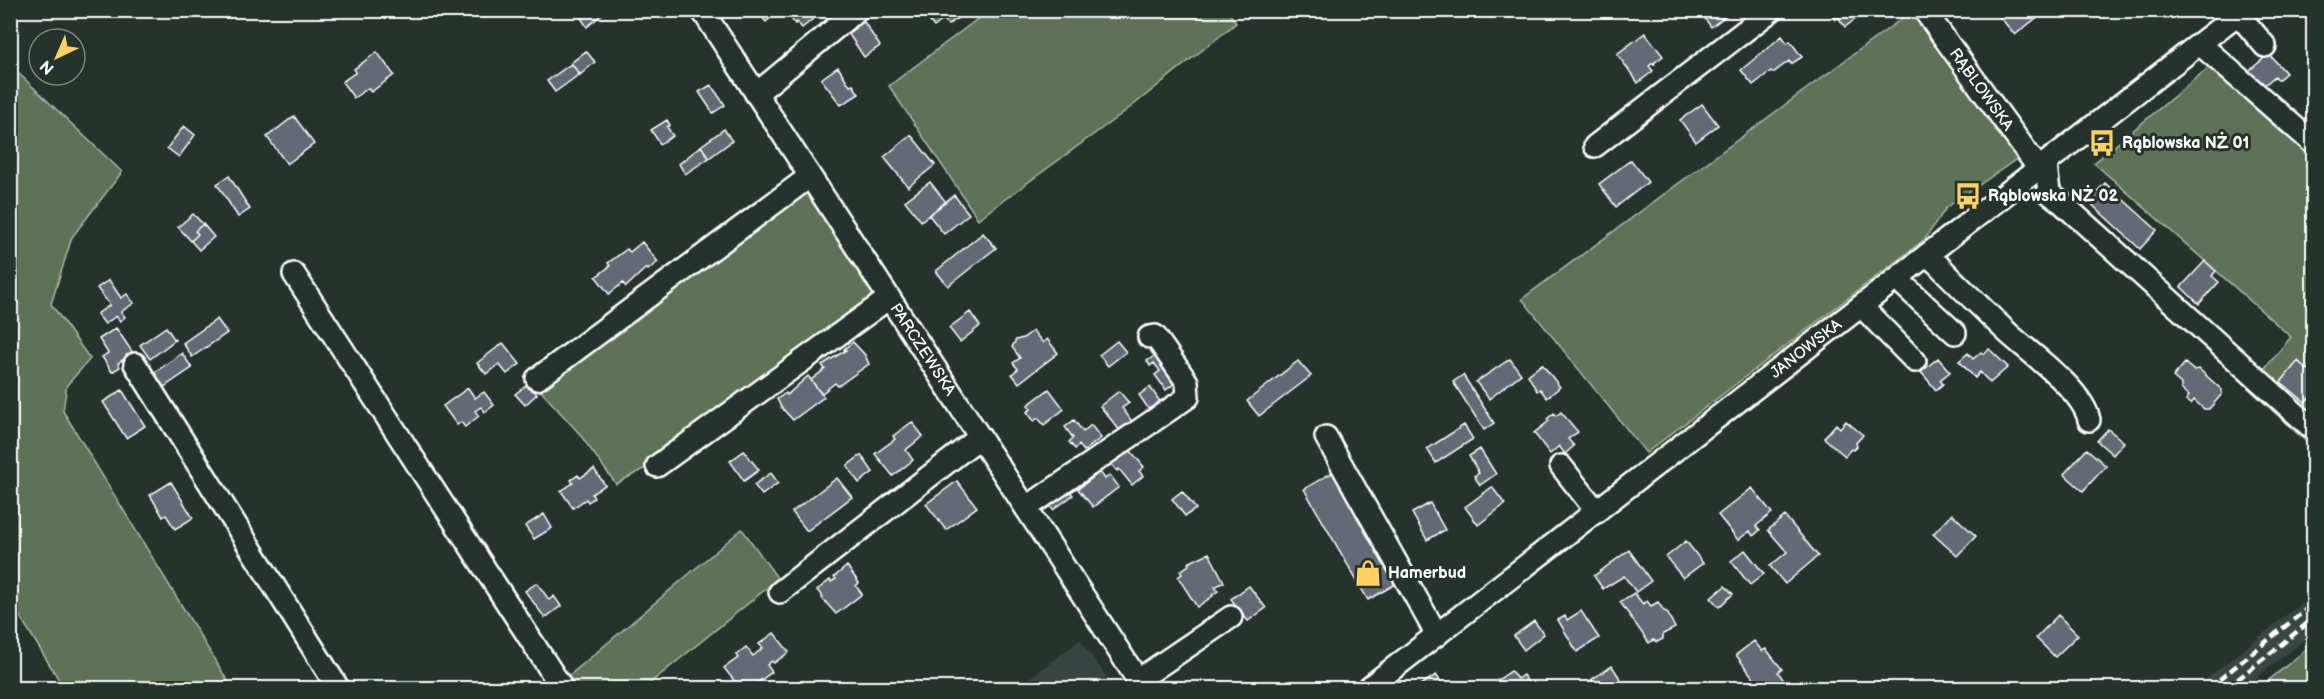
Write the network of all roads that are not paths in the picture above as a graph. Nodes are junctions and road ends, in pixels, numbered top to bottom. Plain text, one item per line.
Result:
1 (702, 10) edge
2 (858, 10) edge
3 (1772, 10) edge
4 (1924, 10) edge
5 (2240, 12) edge
6 (2200, 44) junction
7 (2265, 46) dead end
8 (756, 94) junction
9 (2313, 144) edge
10 (1595, 146) dead end
11 (2042, 166) junction
12 (809, 177) junction
13 (1928, 254) junction
14 (294, 274) dead end
15 (1897, 279) junction
16 (889, 298) junction
17 (1861, 306) junction
18 (1955, 333) dead end
19 (1149, 337) dead end
20 (1915, 361) dead end
21 (135, 364) dead end
22 (537, 380) dead end
23 (2090, 420) dead end
24 (2313, 430) edge
25 (980, 437) junction
26 (1326, 438) dead end
27 (657, 466) dead end
28 (1561, 466) dead end
29 (1026, 508) junction
30 (1596, 512) junction
31 (780, 592) dead end
32 (1231, 617) dead end
33 (1437, 635) junction
34 (1141, 684) edge
35 (338, 688) edge
36 (562, 688) edge
37 (1368, 688) edge

1 - 8 street, PARCZEWSKA
2 - 8 street
3 - 10 street
4 - 11 street, RĄBLOWSKA
5 - 6 street, JANOWSKA
5 - 7 street
6 - 9 street
6 - 11 street, JANOWSKA
8 - 12 street, PARCZEWSKA
11 - 13 street, JANOWSKA
11 - 24 street
12 - 16 street, PARCZEWSKA
12 - 22 street
13 - 15 street, JANOWSKA
13 - 23 street
14 - 36 street
15 - 17 street, JANOWSKA
15 - 18 street
16 - 25 street, PARCZEWSKA
16 - 27 street
17 - 20 street
17 - 30 street, JANOWSKA
19 - 29 street
21 - 35 street
25 - 29 street, PARCZEWSKA
25 - 31 street
26 - 33 street
28 - 30 street
29 - 34 street, PARCZEWSKA
30 - 33 street, JANOWSKA
32 - 34 street
33 - 37 street, JANOWSKA

